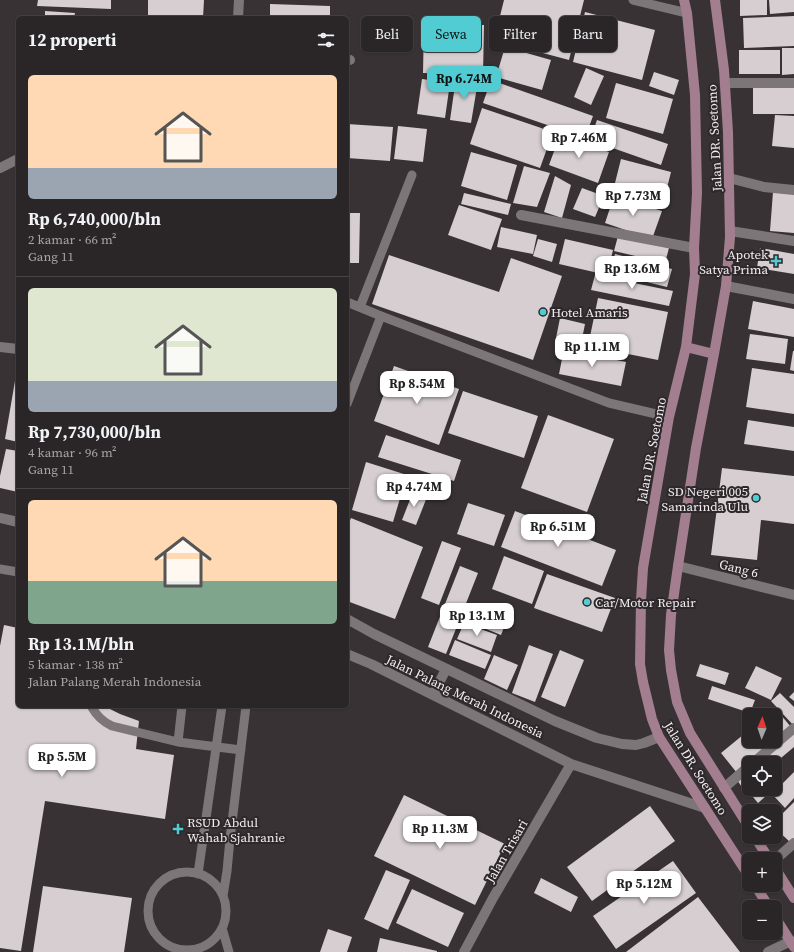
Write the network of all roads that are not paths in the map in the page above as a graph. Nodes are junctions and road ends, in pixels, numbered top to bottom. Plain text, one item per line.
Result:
1 (239, 0) edge
2 (633, 0) edge
3 (684, 0) edge
4 (715, 0) edge
5 (687, 13) junction
6 (238, 16) edge
7 (725, 83) junction
8 (794, 83) edge
9 (16, 160) edge
10 (0, 168) edge
11 (412, 175) dead end
12 (729, 178) junction
13 (794, 190) edge
14 (521, 215) dead end
15 (730, 231) junction
16 (794, 241) edge
17 (694, 248) junction
18 (726, 286) junction
19 (794, 299) edge
20 (349, 303) edge
21 (360, 307) junction
22 (381, 316) junction
23 (0, 347) edge
24 (686, 347) junction
25 (16, 349) edge
26 (714, 354) junction
27 (349, 399) edge
28 (670, 417) junction
29 (0, 518) edge
30 (16, 522) edge
31 (678, 566) junction
32 (0, 569) edge
33 (16, 572) edge
34 (794, 595) edge
35 (349, 620) edge
36 (349, 655) edge
37 (446, 669) junction
38 (433, 695) junction
39 (92, 708) edge
40 (182, 708) edge
41 (222, 708) edge
42 (246, 708) edge
43 (794, 728) edge
44 (659, 737) junction
45 (178, 742) junction
46 (216, 747) junction
47 (241, 750) junction
48 (761, 756) edge
49 (571, 764) junction
50 (742, 772) edge
51 (724, 788) junction
52 (705, 808) junction
53 (742, 816) edge
54 (794, 843) edge
55 (782, 854) edge
56 (742, 865) edge
57 (198, 874) junction
58 (782, 879) edge
59 (223, 896) junction
60 (794, 898) edge
61 (222, 928) junction
62 (782, 928) edge
63 (792, 944) edge
64 (229, 952) edge
65 (464, 952) edge
66 (768, 952) edge

1 - 6 street
2 - 5 lane
3 - 5 street, Jalan DR. Soetomo
4 - 7 street, Jalan DR. Soetomo
5 - 17 street, Jalan DR. Soetomo
7 - 8 street
7 - 12 street, Jalan DR. Soetomo
9 - 10 street
11 - 21 lane
12 - 13 street
12 - 15 street, Jalan DR. Soetomo
14 - 17 street
15 - 16 street
15 - 18 street, Jalan DR. Soetomo
17 - 24 street, Jalan DR. Soetomo
18 - 19 street
18 - 26 street, Jalan DR. Soetomo
20 - 21 lane
21 - 22 lane
22 - 27 lane
22 - 28 lane
23 - 25 street
24 - 26 street
24 - 28 street, Jalan DR. Soetomo
26 - 31 street, Jalan DR. Soetomo
28 - 44 street, Jalan DR. Soetomo
29 - 30 street
31 - 34 street, Gang 6
31 - 51 street, Jalan DR. Soetomo
32 - 33 lane
35 - 37 street, Jalan Palang Merah Indonesia
36 - 38 street, Jalan Palang Merah Indonesia
37 - 38 street
37 - 44 street, Jalan Palang Merah Indonesia
38 - 49 street, Jalan Palang Merah Indonesia
39 - 45 lane
40 - 45 lane
41 - 46 lane
42 - 47 lane
43 - 48 street
44 - 52 street, Jalan DR. Soetomo
45 - 46 lane
46 - 47 lane
46 - 57 lane
47 - 59 lane
49 - 52 street, Jalan Palang Merah Indonesia
49 - 65 street, Jalan Trisari
50 - 51 street
51 - 53 street, Jalan DR. Soetomo
52 - 56 street, Jalan DR. Soetomo
54 - 55 street
57 - 59 lane
57 - 61 lane
58 - 60 street
59 - 61 lane
61 - 64 lane
62 - 63 street
63 - 66 street

